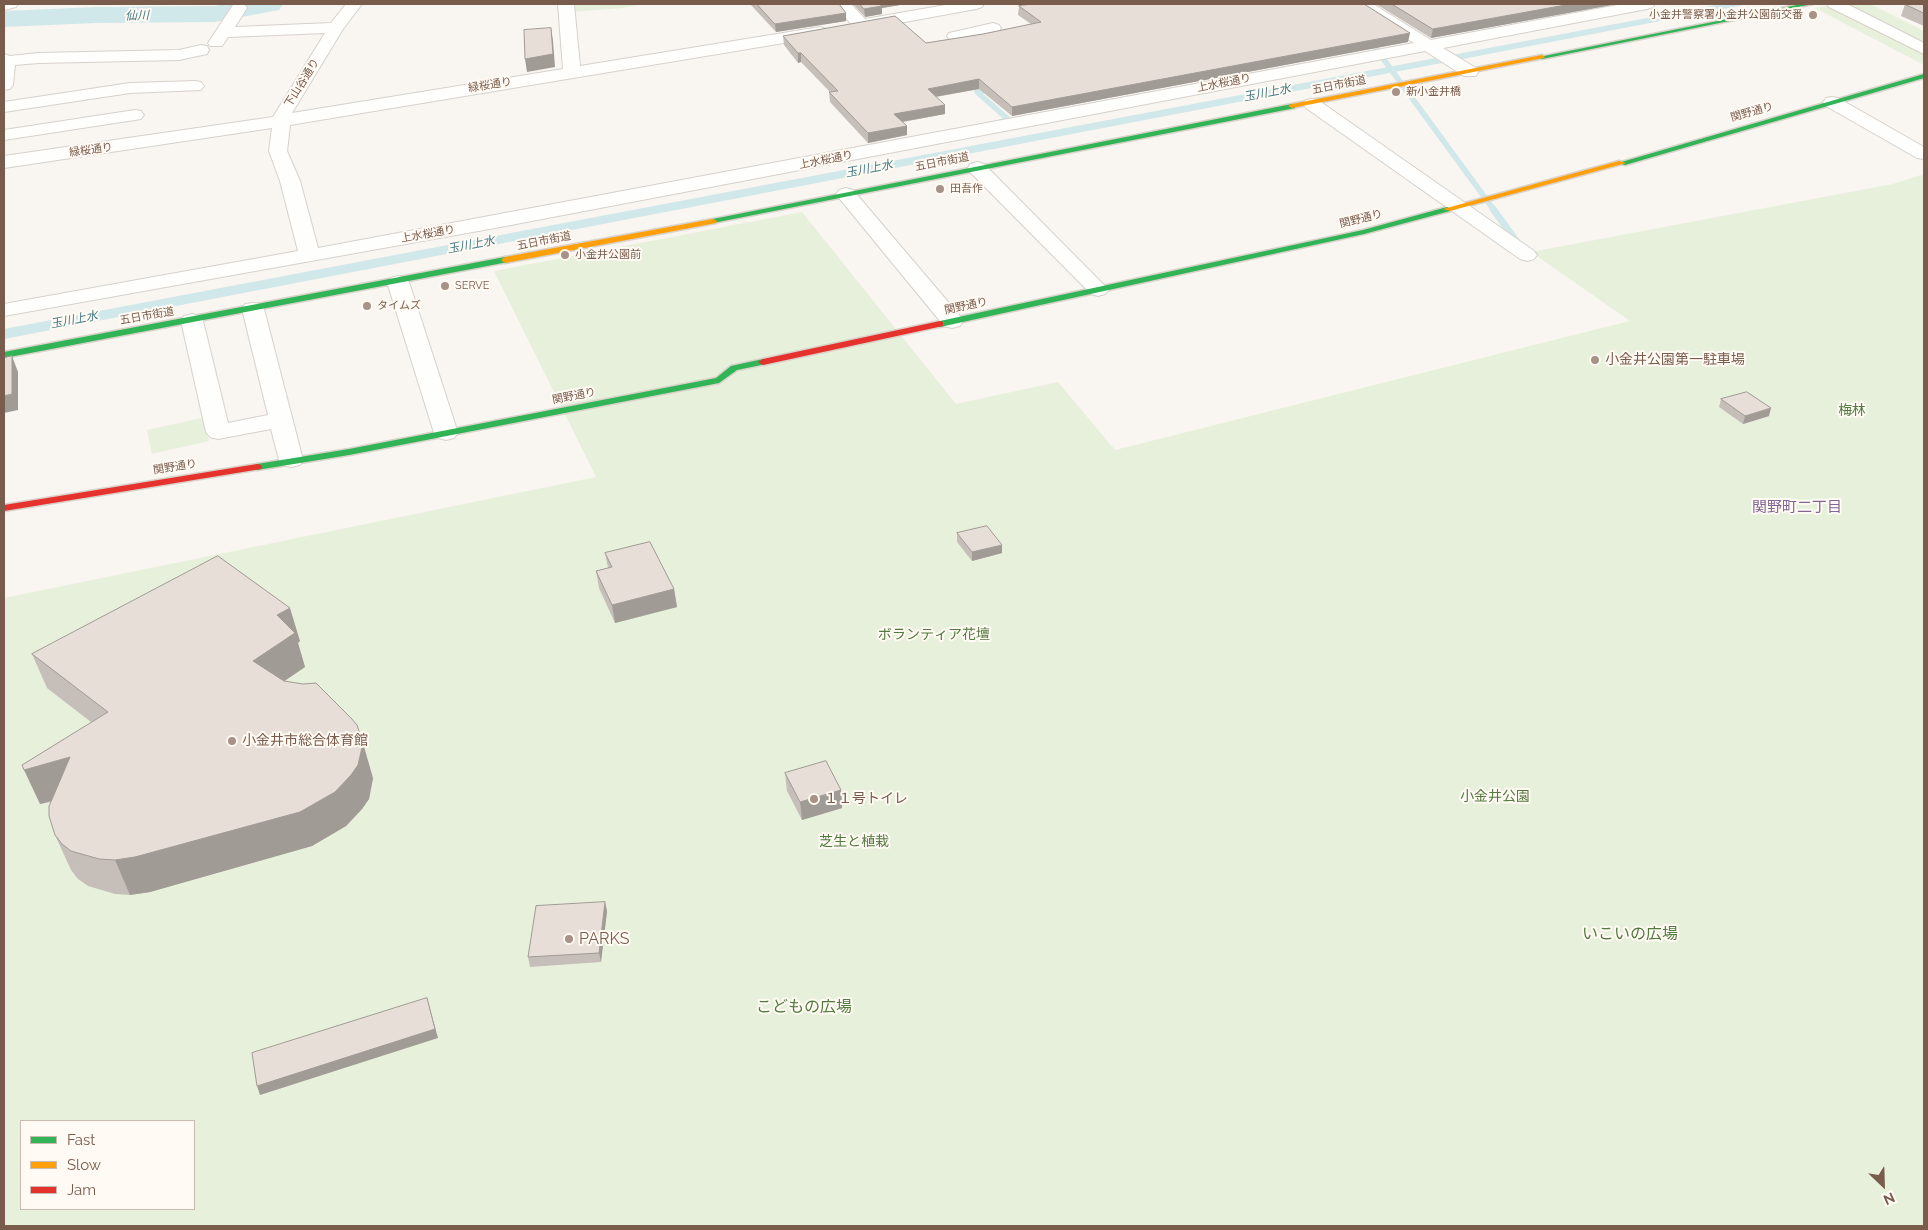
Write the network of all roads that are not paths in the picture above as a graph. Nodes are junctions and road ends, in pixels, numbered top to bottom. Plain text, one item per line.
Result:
1 (10, 4) edge
2 (354, 4) edge
3 (566, 4) edge
4 (843, 4) edge
5 (976, 4) edge
6 (1363, 4) edge
7 (1648, 4) edge
8 (1810, 4) edge
9 (1835, 4) edge
10 (4, 5) edge
11 (946, 7) edge
12 (237, 11) dead end
13 (861, 25) junction
14 (336, 28) junction
15 (993, 28) dead end
16 (223, 32) junction
17 (973, 32) junction
18 (955, 36) edge
19 (1430, 47) junction
20 (1924, 48) edge
21 (5, 60) edge
22 (1467, 70) junction
23 (199, 71) junction
24 (572, 72) junction
25 (1924, 76) edge
26 (4, 85) edge
27 (1832, 102) junction
28 (1312, 104) junction
29 (4, 107) edge
30 (135, 115) dead end
31 (282, 119) junction
32 (1924, 134) edge
33 (4, 135) edge
34 (1902, 141) junction
35 (1924, 154) edge
36 (4, 162) edge
37 (977, 168) junction
38 (846, 194) junction
39 (1459, 206) junction
40 (1526, 255) dead end
41 (310, 256) junction
42 (398, 282) junction
43 (1098, 290) junction
44 (253, 309) junction
45 (4, 310) edge
46 (192, 321) junction
47 (952, 322) junction
48 (4, 355) edge
49 (282, 420) junction
50 (446, 433) junction
51 (291, 460) junction
52 (4, 508) edge

1 - 10 street
2 - 14 street, 下山谷通り
3 - 24 street
4 - 13 street
5 - 11 street, 緑桜通り
6 - 19 street
7 - 19 street, 上水桜通り
8 - 22 main road, 五日市街道
9 - 20 street
11 - 13 street, 緑桜通り
11 - 17 street
12 - 16 street
13 - 24 street, 緑桜通り
14 - 16 street
14 - 31 street, 下山谷通り
15 - 17 street
16 - 23 street
17 - 18 street
19 - 22 street
19 - 41 street, 上水桜通り
21 - 23 street
21 - 26 street
22 - 28 main road, 五日市街道
23 - 29 street
24 - 31 street, 緑桜通り
25 - 27 main road, 関野通り
27 - 34 street
27 - 39 main road, 関野通り
28 - 37 main road, 五日市街道
28 - 39 street
30 - 33 street
31 - 36 street, 緑桜通り
31 - 41 street, 下山谷通り
32 - 34 street
34 - 35 street
37 - 38 main road, 五日市街道
37 - 43 street
38 - 42 main road, 五日市街道
38 - 47 street
39 - 40 street
39 - 43 main road, 関野通り
41 - 45 street, 上水桜通り
42 - 44 main road, 五日市街道
42 - 50 street
43 - 47 main road, 関野通り
44 - 46 main road, 五日市街道
44 - 49 street
46 - 48 main road, 五日市街道
46 - 49 street
47 - 50 main road, 関野通り
49 - 51 street
50 - 51 main road, 関野通り
51 - 52 main road, 関野通り

